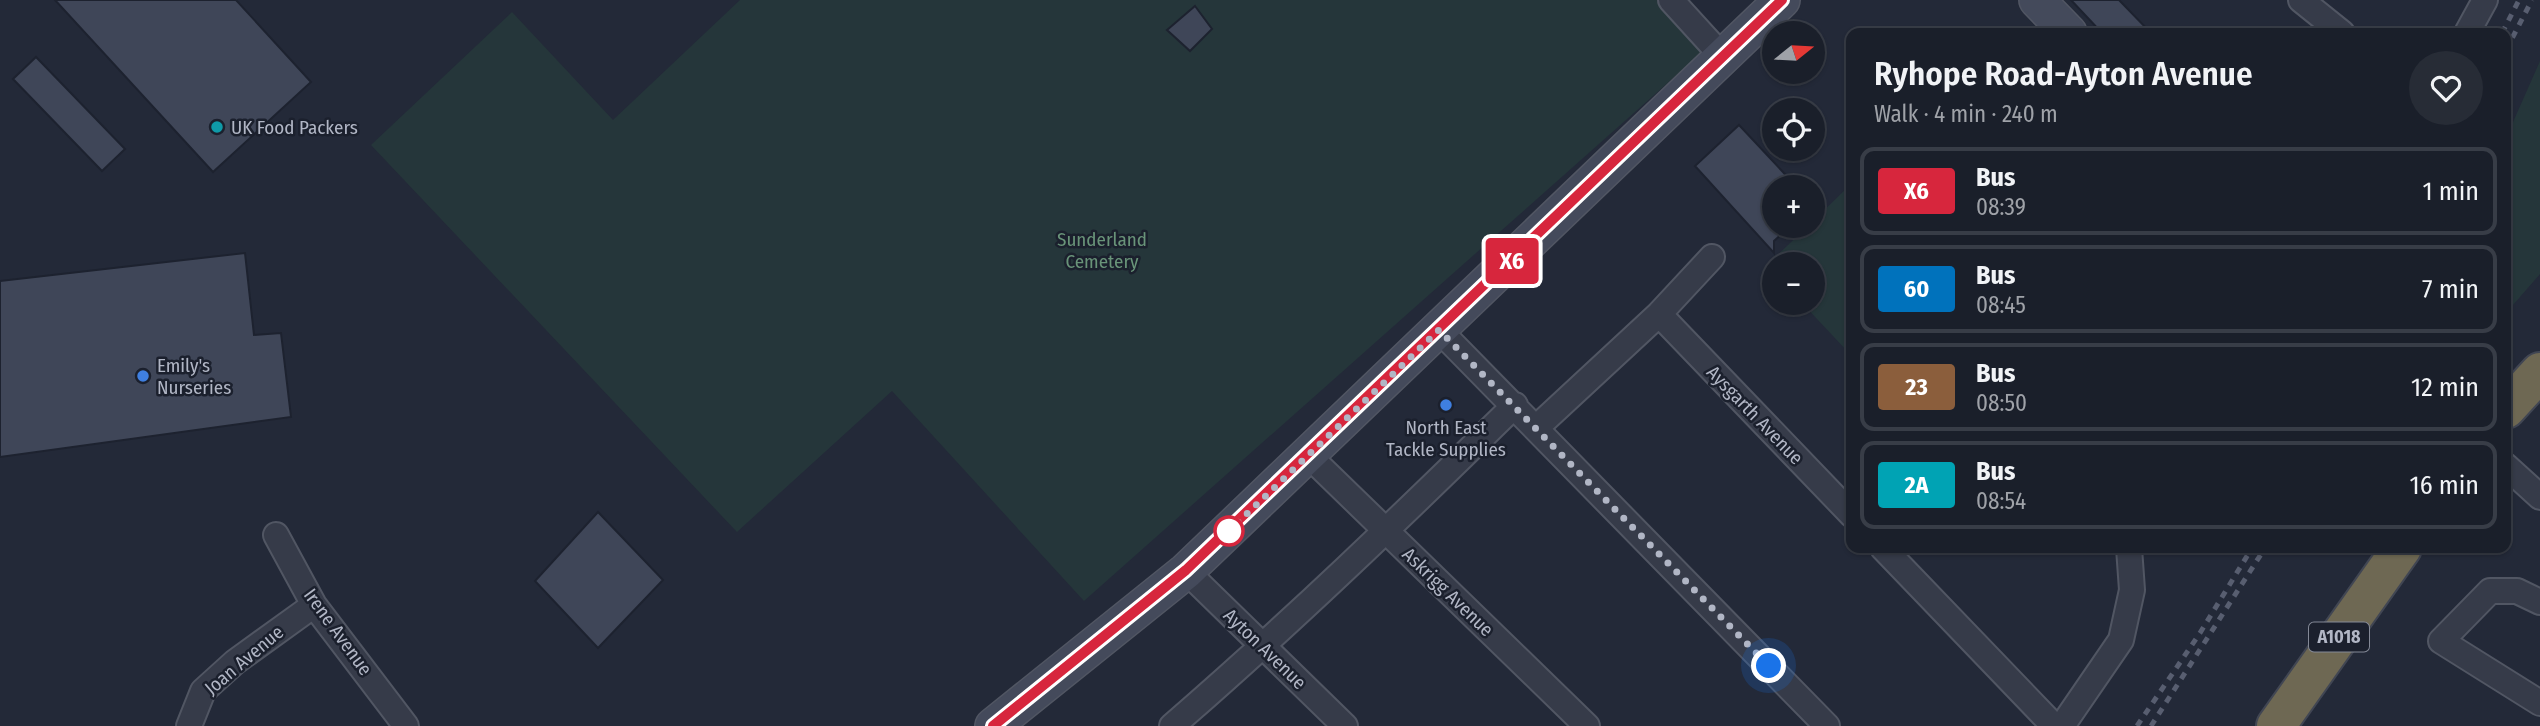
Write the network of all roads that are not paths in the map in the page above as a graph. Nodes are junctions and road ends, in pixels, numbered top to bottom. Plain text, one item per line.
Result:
1 (1671, 0) edge
2 (1782, 0) edge
3 (2037, 0) edge
4 (2301, 0) edge
5 (2484, 0) edge
6 (2064, 28) edge
7 (2336, 28) edge
8 (2470, 28) edge
9 (1722, 56) junction
10 (1713, 257) dead end
11 (1659, 314) junction
12 (1439, 330) junction
13 (2540, 372) edge
14 (2511, 404) edge
15 (1515, 405) junction
16 (1536, 428) junction
17 (1309, 456) junction
18 (2511, 471) edge
19 (2540, 497) edge
20 (1846, 509) edge
21 (1386, 532) junction
22 (276, 535) dead end
23 (1888, 553) edge
24 (2129, 553) edge
25 (2398, 553) edge
26 (1186, 570) junction
27 (2540, 602) edge
28 (314, 605) junction
29 (1263, 647) junction
30 (2540, 703) edge
31 (189, 726) edge
32 (406, 726) edge
33 (993, 726) edge
34 (1172, 726) edge
35 (1345, 726) edge
36 (1587, 726) edge
37 (1827, 726) edge
38 (2054, 726) edge
39 (2062, 726) edge
40 (2276, 726) edge

1 - 9 street
2 - 9 main road
3 - 6 main road
4 - 7 street
5 - 8 street
9 - 12 main road
10 - 11 street
11 - 16 street
11 - 20 street, Aysgarth Avenue
12 - 15 street
12 - 17 main road
13 - 14 highway
15 - 16 street
15 - 21 street
16 - 37 street
17 - 21 street, Askrigg Avenue
17 - 26 main road
18 - 19 street
21 - 29 street
21 - 36 street, Askrigg Avenue
22 - 28 street, Irene Avenue
23 - 38 street
24 - 39 street
25 - 40 highway, A1018
26 - 29 street, Ayton Avenue
26 - 33 main road
27 - 30 street
28 - 31 street, Joan Avenue
28 - 32 street, Irene Avenue
29 - 34 street
29 - 35 street, Ayton Avenue

